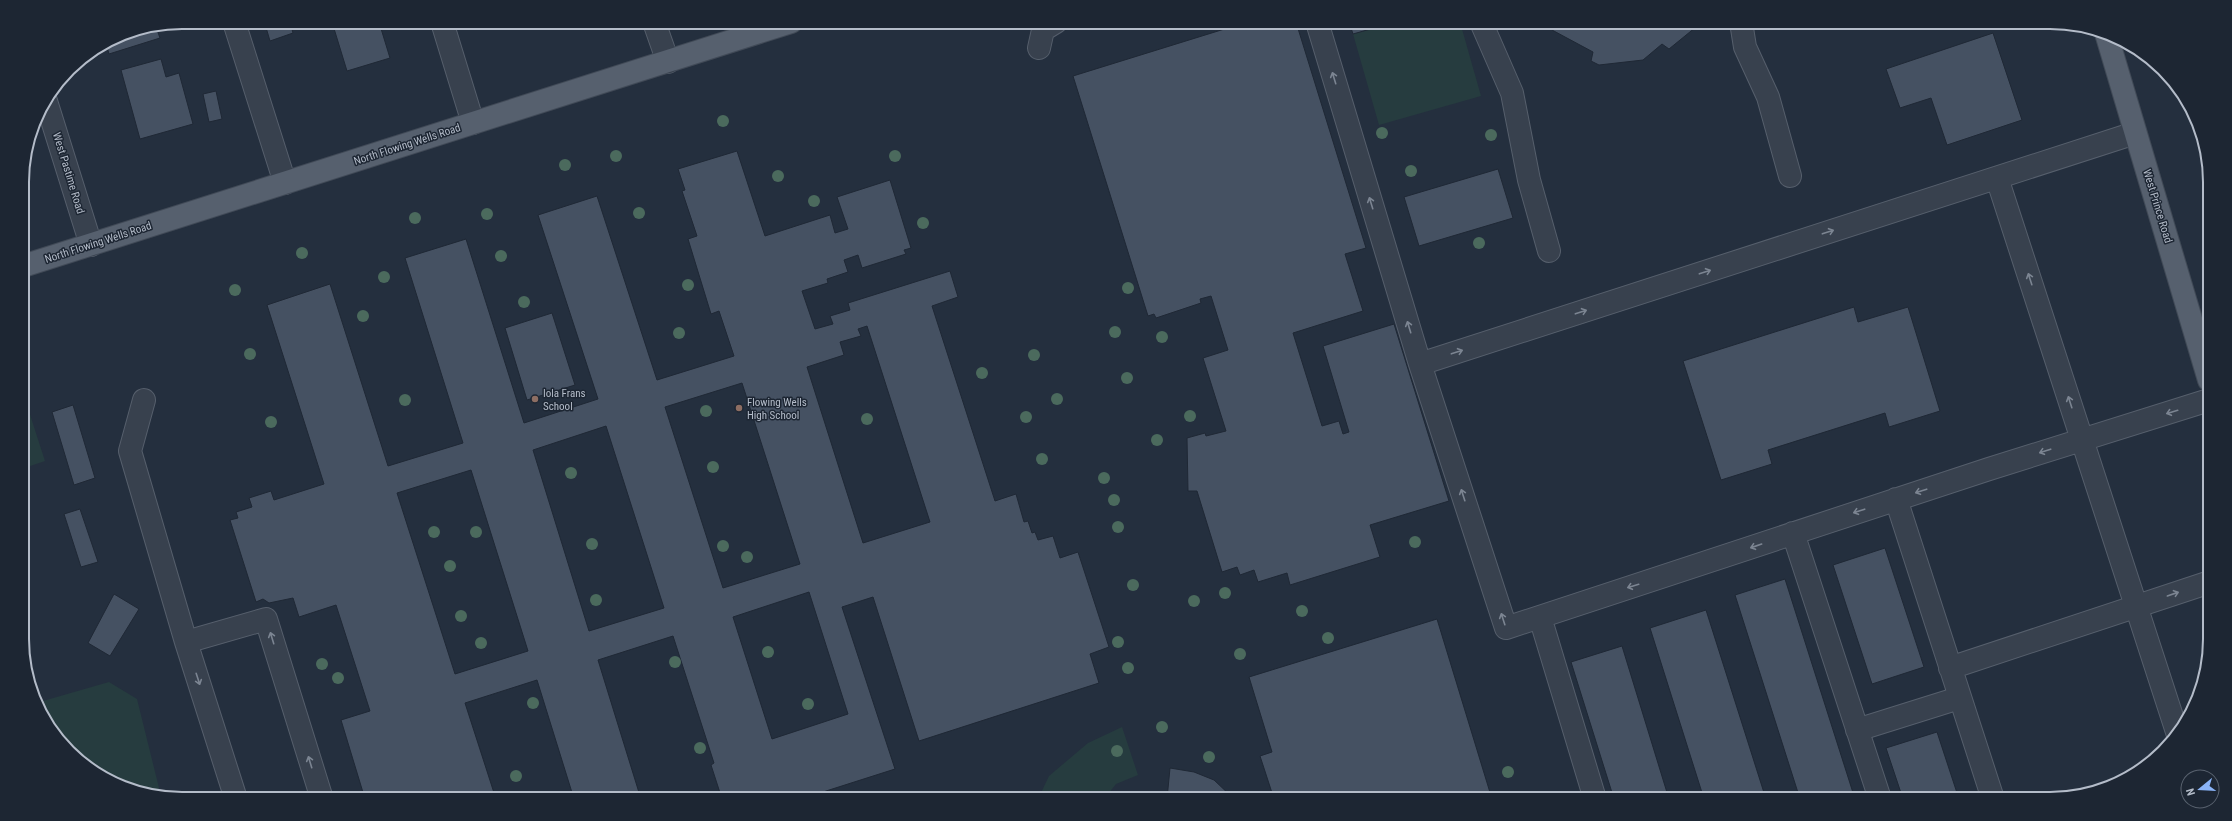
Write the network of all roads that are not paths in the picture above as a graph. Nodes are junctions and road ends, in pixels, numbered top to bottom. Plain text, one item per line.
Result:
1 (236, 29) edge
2 (444, 29) edge
3 (656, 29) edge
4 (769, 29) edge
5 (1045, 29) edge
6 (1319, 29) edge
7 (1484, 29) edge
8 (1742, 29) edge
9 (2108, 41) edge
10 (1039, 48) dead end
11 (668, 62) junction
12 (48, 107) edge
13 (472, 123) junction
14 (2135, 133) junction
15 (1790, 176) dead end
16 (1997, 178) junction
17 (285, 182) junction
18 (91, 245) junction
19 (1549, 251) dead end
20 (29, 264) edge
21 (2203, 335) edge
22 (1420, 364) junction
23 (144, 400) dead end
24 (2203, 402) edge
25 (2082, 439) junction
26 (1896, 499) junction
27 (1793, 533) junction
28 (2203, 584) edge
29 (2136, 606) junction
30 (1540, 617) junction
31 (186, 642) junction
32 (1950, 668) junction
33 (1959, 698) junction
34 (2175, 726) edge
35 (1857, 730) junction
36 (234, 792) edge
37 (320, 792) edge
38 (1593, 792) edge
39 (1878, 792) edge
40 (1991, 792) edge

1 - 17 street
2 - 13 street
3 - 11 street
4 - 11 main road, North Flowing Wells Road
5 - 10 street
22 -> 6 street
7 - 19 street
8 - 15 street
9 - 14 main road, West Prince Road
11 - 13 main road, North Flowing Wells Road
12 - 18 street, West Pastime Road
13 - 17 main road, North Flowing Wells Road
14 - 16 street
14 - 21 main road, West Prince Road
22 -> 16 street
25 -> 16 street
17 - 18 main road, North Flowing Wells Road
18 - 20 main road, North Flowing Wells Road
30 -> 22 street
23 - 31 street
24 -> 25 street
25 -> 26 street
25 - 29 street
26 -> 27 street
26 - 32 street
27 -> 30 street
27 - 35 street
29 -> 28 street
29 - 32 street
29 - 34 street
30 - 38 street
31 -> 36 street
37 -> 31 street
32 - 33 street
33 - 35 street
33 - 40 street
35 - 39 street

